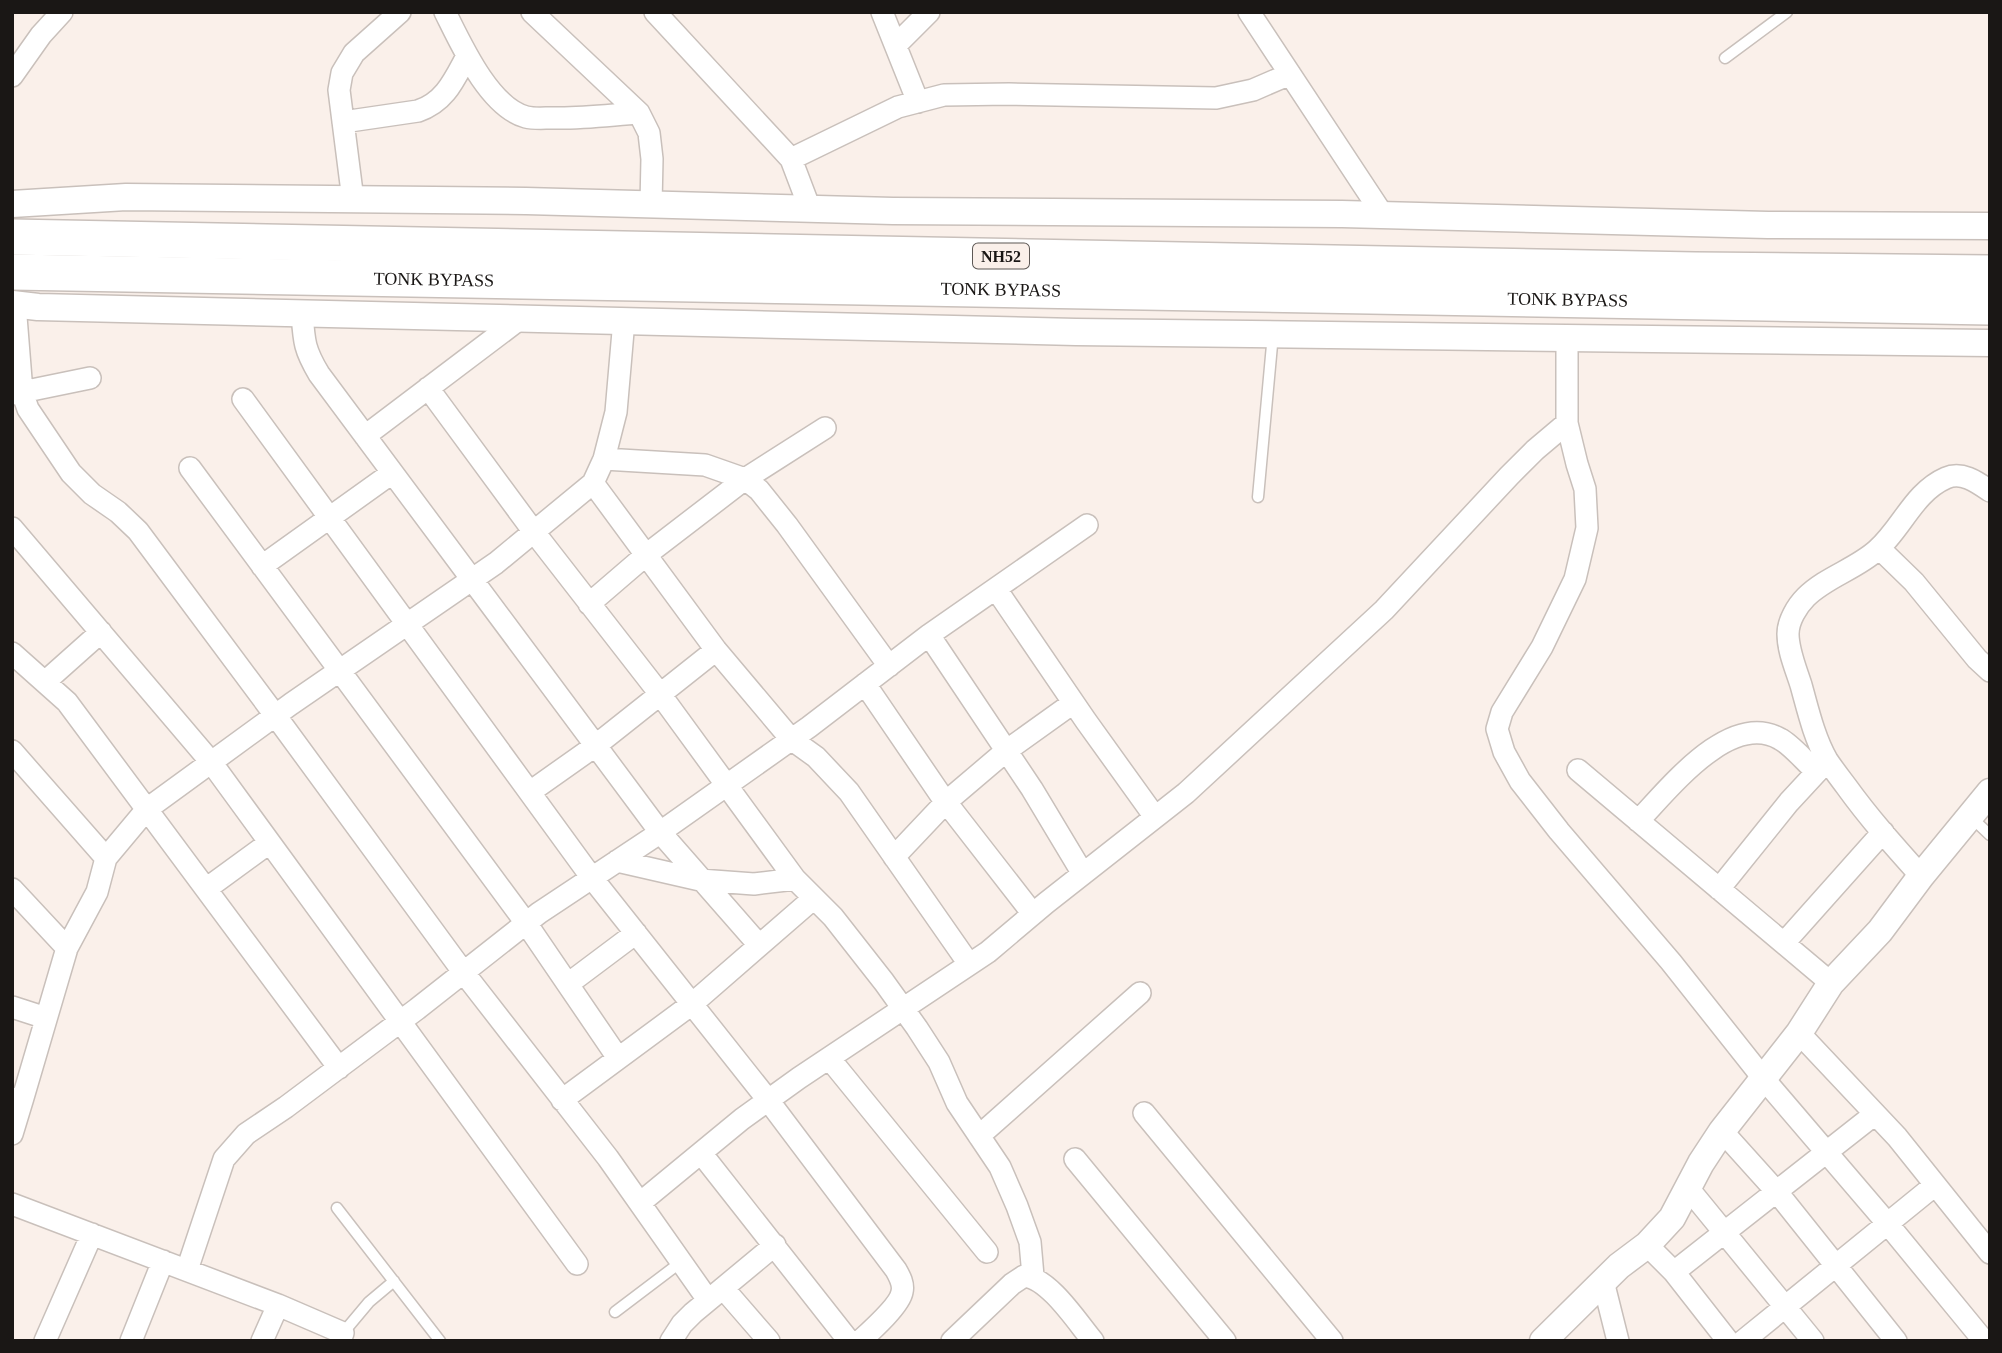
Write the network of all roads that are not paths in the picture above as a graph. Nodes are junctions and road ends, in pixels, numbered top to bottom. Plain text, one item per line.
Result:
1 (62, 12) edge
2 (400, 12) edge
3 (444, 12) edge
4 (532, 12) edge
5 (655, 12) edge
6 (882, 12) edge
7 (929, 12) edge
8 (1249, 12) edge
9 (1787, 12) edge
10 (896, 45) junction
11 (467, 56) junction
12 (1725, 58) dead end
13 (1290, 74) junction
14 (12, 76) edge
15 (918, 102) junction
16 (639, 113) junction
17 (343, 122) junction
18 (790, 159) junction
19 (353, 200) junction
20 (12, 204) edge
21 (651, 204) junction
22 (810, 209) junction
23 (1383, 215) junction
24 (1990, 226) edge
25 (12, 237) edge
26 (1990, 273) edge
27 (13, 293) edge
28 (1990, 306) edge
29 (302, 313) junction
30 (521, 317) junction
31 (624, 320) junction
32 (1273, 334) junction
33 (1567, 338) junction
34 (1990, 343) edge
35 (90, 377) dead end
36 (428, 388) junction
37 (17, 393) edge
38 (243, 399) dead end
39 (1567, 423) junction
40 (825, 428) dead end
41 (365, 436) junction
42 (604, 459) junction
43 (190, 468) dead end
44 (392, 473) junction
45 (745, 479) junction
46 (593, 483) junction
47 (1990, 491) edge
48 (1258, 497) dead end
49 (330, 518) junction
50 (1087, 525) dead end
51 (12, 528) edge
52 (534, 532) junction
53 (1879, 548) junction
54 (646, 555) junction
55 (262, 566) junction
56 (471, 579) junction
57 (996, 589) junction
58 (589, 604) junction
59 (407, 624) junction
60 (101, 632) junction
61 (929, 635) junction
62 (716, 650) junction
63 (12, 653) edge
64 (889, 666) junction
65 (340, 670) junction
66 (1990, 671) edge
67 (46, 681) junction
68 (865, 684) junction
69 (660, 694) junction
70 (1073, 703) junction
71 (275, 715) junction
72 (791, 739) junction
73 (595, 746) junction
74 (12, 751) edge
75 (1006, 751) junction
76 (211, 762) junction
77 (1822, 766) junction
78 (1578, 771) dead end
79 (725, 786) junction
80 (530, 792) junction
81 (1990, 792) edge
82 (946, 802) junction
83 (148, 808) junction
84 (1970, 816) junction
85 (1155, 817) junction
86 (1638, 821) junction
87 (660, 832) junction
88 (1883, 832) junction
89 (1990, 835) edge
90 (269, 843) junction
91 (894, 857) junction
92 (106, 858) junction
93 (617, 861) junction
94 (1083, 874) junction
95 (1921, 876) junction
96 (592, 878) junction
97 (795, 879) junction
98 (700, 880) junction
99 (12, 889) edge
100 (206, 889) junction
101 (1719, 889) junction
102 (814, 898) junction
103 (1033, 914) junction
104 (526, 923) junction
105 (636, 933) junction
106 (1784, 943) junction
107 (759, 946) junction
108 (67, 948) junction
109 (969, 964) junction
110 (464, 973) junction
111 (1831, 983) junction
112 (568, 984) junction
113 (1140, 993) dead end
114 (692, 1003) junction
115 (12, 1007) edge
116 (903, 1008) junction
117 (46, 1018) junction
118 (400, 1022) junction
119 (1799, 1033) junction
120 (618, 1058) junction
121 (829, 1058) junction
122 (339, 1068) junction
123 (1763, 1078) junction
124 (17, 1100) edge
125 (562, 1100) junction
126 (768, 1100) junction
127 (1144, 1114) dead end
128 (1875, 1114) junction
129 (1722, 1131) junction
130 (12, 1134) edge
131 (979, 1136) junction
132 (1827, 1152) junction
133 (701, 1153) junction
134 (1075, 1159) dead end
135 (1935, 1185) junction
136 (1688, 1188) junction
137 (1777, 1192) junction
138 (640, 1203) junction
139 (12, 1204) edge
140 (337, 1208) dead end
141 (1887, 1223) junction
142 (1725, 1233) junction
143 (92, 1234) junction
144 (775, 1245) junction
145 (1647, 1245) junction
146 (988, 1252) dead end
147 (1990, 1253) edge
148 (163, 1261) junction
149 (681, 1262) junction
150 (577, 1264) dead end
151 (1835, 1266) junction
152 (187, 1270) junction
153 (1674, 1272) junction
154 (1033, 1276) junction
155 (394, 1281) junction
156 (1603, 1281) junction
157 (715, 1294) junction
158 (278, 1305) junction
159 (1785, 1306) junction
160 (615, 1312) dead end
161 (346, 1338) edge
162 (135, 1339) edge
163 (955, 1340) edge
164 (45, 1341) edge
165 (262, 1341) edge
166 (440, 1341) edge
167 (671, 1341) edge
168 (769, 1341) edge
169 (849, 1341) edge
170 (860, 1341) edge
171 (1093, 1341) edge
172 (1225, 1341) edge
173 (1332, 1341) edge
174 (1543, 1341) edge
175 (1618, 1341) edge
176 (1728, 1341) edge
177 (1744, 1341) edge
178 (1813, 1341) edge
179 (1896, 1341) edge
180 (1984, 1341) edge

1 - 14 street
2 - 17 street
3 - 11 street
4 - 16 street
5 - 18 street
6 - 10 street
7 - 10 street
8 - 13 street
9 - 12 lane
10 - 15 street
11 - 16 street
11 - 17 street
13 - 15 street
13 - 23 street
15 - 18 street
16 - 21 street
17 - 19 street
18 - 22 street
19 - 20 street
19 - 21 street
21 - 22 street
22 - 23 street
23 - 24 street
25 - 26 highway, NH52
27 - 28 highway, TONK BYPASS / NH52
27 - 29 street
27 - 37 street
29 - 30 street
29 - 41 street
30 - 31 street
30 - 36 street
31 - 32 street
31 - 42 street
32 - 33 street
32 - 48 lane
33 - 34 street
33 - 39 street
35 - 37 street
36 - 41 street
36 - 52 street
37 - 71 street
38 - 49 street
39 - 85 street
39 - 123 street
40 - 45 street
41 - 44 street
42 - 45 street
42 - 46 street
43 - 55 street
44 - 49 street
44 - 56 street
45 - 54 street
45 - 64 street
46 - 52 street
46 - 54 street
47 - 53 street
49 - 55 street
49 - 59 street
50 - 57 street
51 - 60 street
52 - 56 street
52 - 58 street
53 - 66 street
53 - 77 street
54 - 58 street
54 - 62 street
55 - 65 street
56 - 59 street
56 - 73 street
57 - 61 street
57 - 70 street
58 - 69 street
59 - 65 street
59 - 80 street
60 - 67 street
60 - 76 street
61 - 64 street
61 - 75 street
62 - 69 street
62 - 72 street
63 - 67 street
64 - 68 street
65 - 71 street
65 - 104 street
67 - 83 street
68 - 72 street
68 - 82 street
69 - 73 street
69 - 79 street
70 - 75 street
70 - 85 street
71 - 76 street
71 - 110 street
72 - 79 street
72 - 91 street
73 - 80 street
73 - 87 street
74 - 92 street
75 - 82 street
75 - 94 street
76 - 83 street
76 - 90 street
77 - 86 street
77 - 88 street
77 - 101 street
78 - 86 street
79 - 87 street
79 - 97 street
80 - 96 street
81 - 84 street
82 - 91 street
82 - 103 street
83 - 92 street
83 - 100 street
84 - 89 lane
84 - 95 street
85 - 94 street
86 - 101 street
87 - 93 street
87 - 98 street
88 - 95 street
88 - 106 street
90 - 100 street
90 - 118 street
91 - 109 street
92 - 108 street
93 - 96 street
93 - 98 street
94 - 103 street
95 - 111 street
96 - 104 street
96 - 105 street
97 - 98 street
97 - 102 street
98 - 107 street
99 - 108 street
100 - 122 street
101 - 106 street
102 - 107 street
102 - 116 street
103 - 109 street
104 - 110 street
104 - 112 street
105 - 112 street
105 - 114 street
106 - 111 street
107 - 114 street
108 - 117 street
109 - 116 street
110 - 118 street
110 - 125 street
111 - 119 street
112 - 120 street
113 - 131 street
114 - 120 street
114 - 126 street
115 - 117 street
116 - 121 street
116 - 131 street
117 - 124 street
118 - 122 street
118 - 150 street
119 - 123 street
119 - 128 street
120 - 125 street
121 - 126 street
121 - 146 street
122 - 152 street
123 - 129 street
123 - 132 street
124 - 130 street
125 - 138 street
126 - 133 street
126 - 170 street
127 - 173 street
128 - 132 street
128 - 135 street
129 - 136 street
129 - 137 street
131 - 154 street
132 - 137 street
132 - 141 street
133 - 138 street
133 - 144 street
134 - 172 street
135 - 141 street
135 - 147 street
136 - 142 street
136 - 145 street
137 - 142 street
137 - 151 street
138 - 149 street
139 - 143 street
140 - 155 lane
141 - 151 street
141 - 180 street
142 - 153 street
142 - 159 street
143 - 148 street
143 - 164 street
144 - 157 street
144 - 169 street
145 - 153 street
145 - 156 street
148 - 152 street
148 - 162 street
149 - 157 street
149 - 160 lane
151 - 159 street
151 - 179 street
152 - 158 street
153 - 176 street
154 - 163 street
154 - 171 street
155 - 161 lane
155 - 166 lane
156 - 174 street
156 - 175 street
157 - 167 street
157 - 168 street
158 - 161 street
158 - 165 street
159 - 177 street
159 - 178 street

